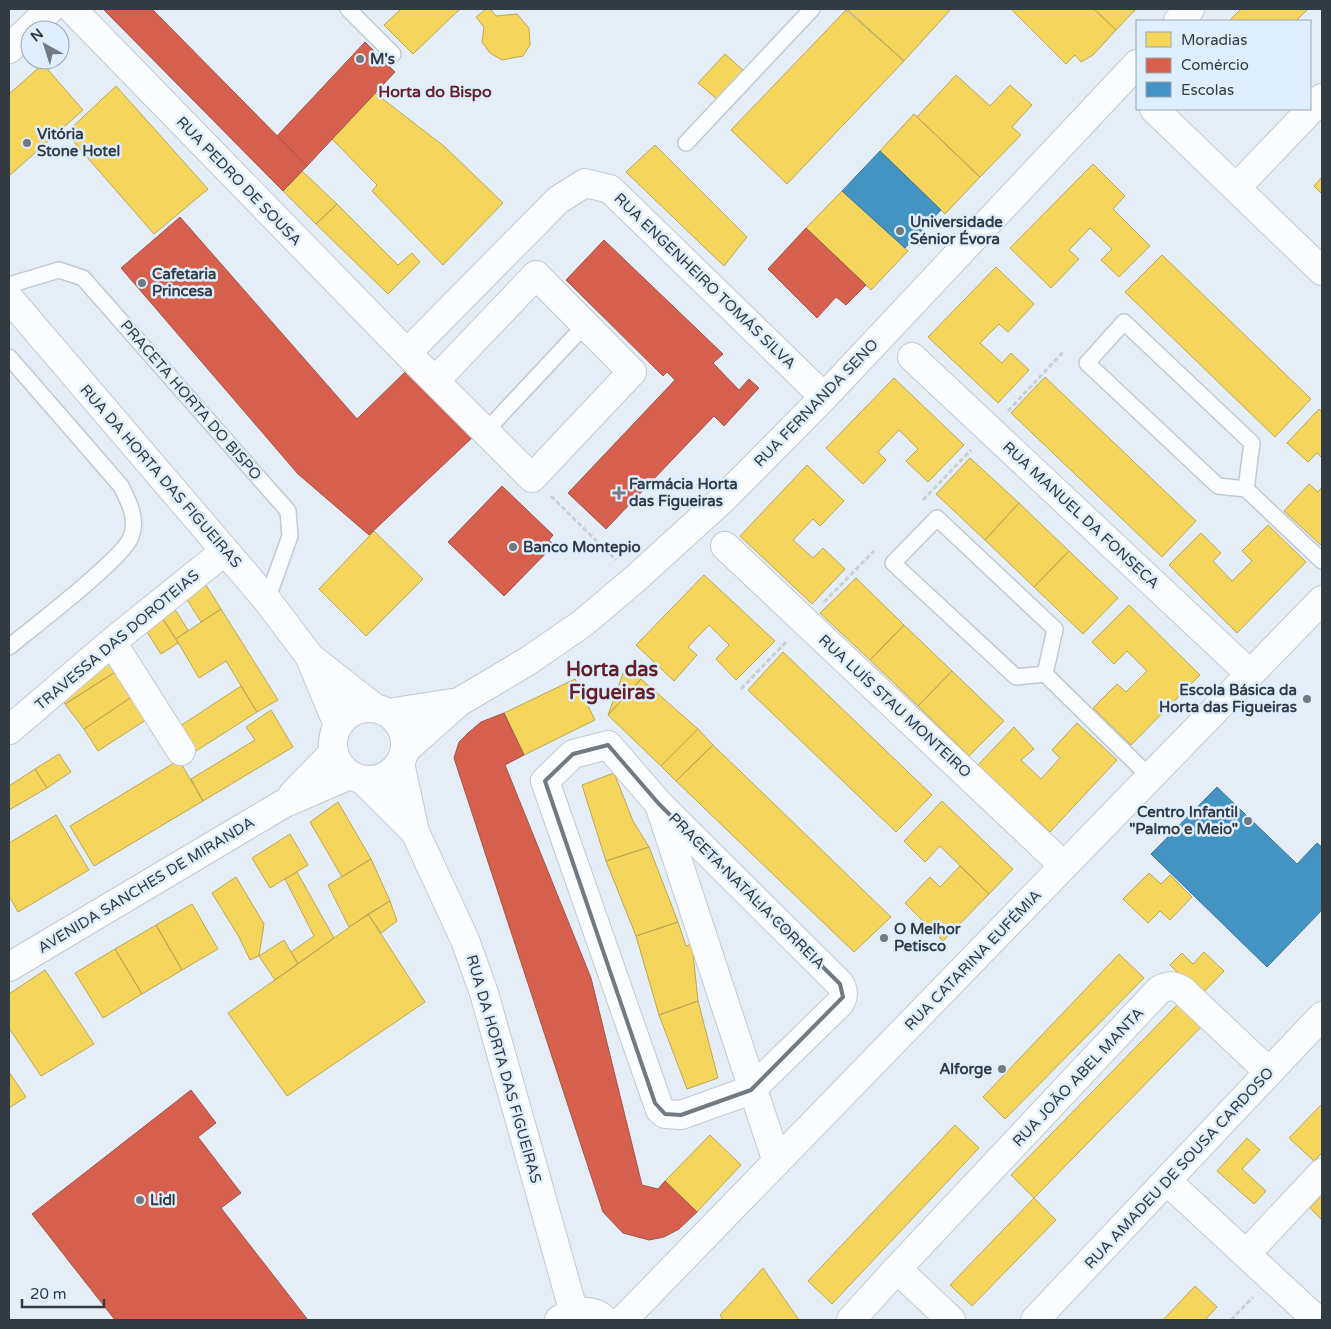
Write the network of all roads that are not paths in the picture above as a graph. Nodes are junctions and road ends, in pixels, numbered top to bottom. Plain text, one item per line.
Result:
1 (50, 9) edge
2 (72, 9) edge
3 (348, 9) edge
4 (812, 9) edge
5 (1190, 9) edge
6 (1179, 20) edge
7 (9, 49) edge
8 (393, 54) dead end
9 (1132, 78) edge
10 (1322, 98) edge
11 (1155, 110) edge
12 (1311, 110) edge
13 (1311, 110) edge
14 (686, 143) dead end
15 (1236, 188) junction
16 (1322, 271) edge
17 (9, 285) edge
18 (9, 298) edge
19 (585, 325) junction
20 (407, 353) junction
21 (9, 357) edge
22 (912, 357) dead end
23 (435, 381) junction
24 (824, 397) junction
25 (485, 432) junction
26 (1246, 489) junction
27 (725, 546) dead end
28 (225, 551) junction
29 (1322, 561) edge
30 (267, 600) junction
31 (1322, 600) edge
32 (112, 642) junction
33 (9, 647) edge
34 (310, 657) junction
35 (1045, 674) junction
36 (1250, 674) junction
37 (459, 702) junction
38 (381, 711) junction
39 (338, 725) junction
40 (9, 730) edge
41 (181, 751) dead end
42 (334, 752) junction
43 (402, 756) junction
44 (357, 777) junction
45 (1150, 777) junction
46 (283, 804) junction
47 (659, 804) junction
48 (415, 832) junction
49 (1064, 866) junction
50 (10, 963) edge
51 (1322, 1016) edge
52 (1269, 1072) junction
53 (751, 1090) junction
54 (777, 1162) junction
55 (1322, 1173) edge
56 (1167, 1181) junction
57 (1247, 1253) junction
58 (896, 1269) junction
59 (566, 1316) edge
60 (605, 1320) edge
61 (623, 1320) edge
62 (851, 1320) edge
63 (951, 1320) edge
64 (1035, 1320) edge
65 (1317, 1320) edge

1 - 7 street
2 - 20 street, RUA PEDRO DE SOUSA
3 - 8 lane
4 - 14 lane
5 - 6 street
9 - 24 street, RUA FERNANDA SENO
10 - 13 street
11 - 15 street
12 - 15 street
15 - 16 street
17 - 30 lane, PRACETA HORTA DO BISPO
18 - 28 street, RUA DA HORTA DAS FIGUEIRAS
19 - 23 street
19 - 25 lane
19 - 25 street, RUA PEDRO DE SOUSA
20 - 23 street, RUA PEDRO DE SOUSA
20 - 24 street, RUA ENGENHEIRO TOMÁS SILVA
21 - 33 lane
22 - 36 street, RUA MANUEL DA FONSECA
23 - 25 street, RUA PEDRO DE SOUSA
24 - 37 street, RUA FERNANDA SENO
26 - 26 lane
26 - 29 lane
27 - 49 street, RUA LUÍS STAU MONTEIRO
28 - 30 street, RUA DA HORTA DAS FIGUEIRAS
28 - 32 street, TRAVESSA DAS DOROTEIAS
30 - 34 street, RUA DA HORTA DAS FIGUEIRAS
31 - 36 street, RUA CATARINA EUFÉMIA
32 - 40 street, TRAVESSA DAS DOROTEIAS
32 - 41 street
34 - 38 street, RUA DA HORTA DAS FIGUEIRAS
34 - 39 street, RUA DA HORTA DAS FIGUEIRAS
35 - 35 lane
35 - 45 lane
36 - 45 street, RUA CATARINA EUFÉMIA
37 - 38 street, RUA FERNANDA SENO
37 - 43 street, RUA FERNANDA SENO
38 - 39 street
38 - 43 street
39 - 42 street
42 - 44 street
42 - 46 street, AVENIDA SANCHES DE MIRANDA
43 - 44 street
43 - 48 street, RUA DA HORTA DAS FIGUEIRAS
44 - 46 street, AVENIDA SANCHES DE MIRANDA
44 - 48 street, RUA DA HORTA DAS FIGUEIRAS
45 - 49 street, RUA CATARINA EUFÉMIA
46 - 50 street, AVENIDA SANCHES DE MIRANDA
47 - 53 street, PRACETA NATÁLIA CORREIA
47 - 53 street, PRACETA NATÁLIA CORREIA
47 - 53 street
48 - 59 street, RUA DA HORTA DAS FIGUEIRAS
49 - 54 street, RUA CATARINA EUFÉMIA
51 - 52 street, RUA AMADEU DE SOUSA CARDOSO
52 - 56 street, RUA AMADEU DE SOUSA CARDOSO
52 - 58 street, RUA JOÃO ABEL MANTA
53 - 54 street, PRACETA NATÁLIA CORREIA
54 - 61 street, RUA CATARINA EUFÉMIA
55 - 57 street
56 - 57 street
56 - 64 street, RUA AMADEU DE SOUSA CARDOSO
57 - 65 street
58 - 62 street, RUA JOÃO ABEL MANTA
58 - 63 street
59 - 60 street, RUA DA HORTA DAS FIGUEIRAS

